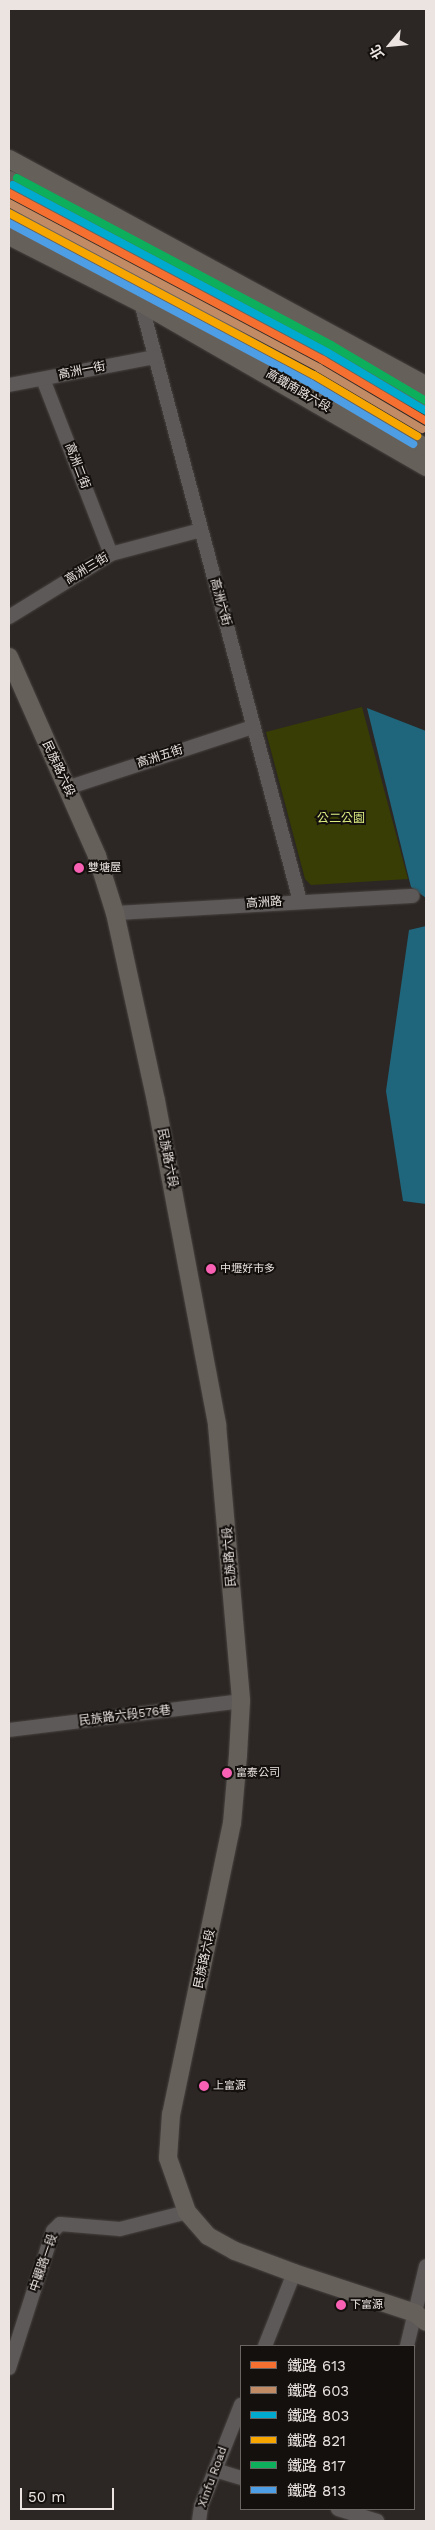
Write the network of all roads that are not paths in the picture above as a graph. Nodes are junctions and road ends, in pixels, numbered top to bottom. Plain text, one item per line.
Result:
1 (9, 159) edge
2 (9, 180) edge
3 (9, 218) edge
4 (9, 236) edge
5 (141, 303) junction
6 (155, 357) junction
7 (43, 379) junction
8 (426, 384) edge
9 (9, 385) edge
10 (426, 405) edge
11 (426, 448) edge
12 (426, 466) edge
13 (201, 530) junction
14 (111, 554) junction
15 (9, 617) edge
16 (9, 657) edge
17 (253, 726) junction
18 (67, 788) junction
19 (413, 896) dead end
20 (300, 901) junction
21 (115, 913) junction
22 (241, 1701) junction
23 (9, 1730) edge
24 (186, 2212) junction
25 (426, 2266) edge
26 (294, 2273) junction
27 (421, 2318) edge
28 (264, 2345) edge
29 (408, 2345) edge
30 (9, 2368) edge
31 (240, 2407) edge
32 (215, 2470) junction
33 (240, 2478) edge
34 (342, 2510) edge
35 (368, 2517) edge
36 (199, 2521) edge

1 - 8 main road
2 - 10 main road
3 - 11 main road, 高鐵南路六段
4 - 5 main road, 高鐵南路六段
5 - 6 street, 高洲六街
5 - 12 main road, 高鐵南路六段
6 - 7 street, 高洲一街
6 - 13 street, 高洲六街
7 - 9 street, 高洲一街
7 - 14 street, 高洲二街
13 - 14 street, 高洲三街
13 - 17 street, 高洲六街
14 - 15 street, 高洲三街
16 - 18 main road, 民族路六段
17 - 18 street, 高洲五街
17 - 20 street, 高洲六街
18 - 21 main road, 民族路六段
19 - 20 street, 高洲路
20 - 21 street, 高洲路
21 - 22 main road, 民族路六段
22 - 23 street, 民族路六段576巷
22 - 24 main road, 民族路六段
24 - 26 main road, 民族路六段
24 - 30 street, 中觀路一段
25 - 27 street
26 - 27 main road, 民族路六段
26 - 28 street
27 - 29 street
31 - 32 street, Xinfu Road
32 - 33 street
32 - 36 street, Xinfu Road
34 - 35 street

